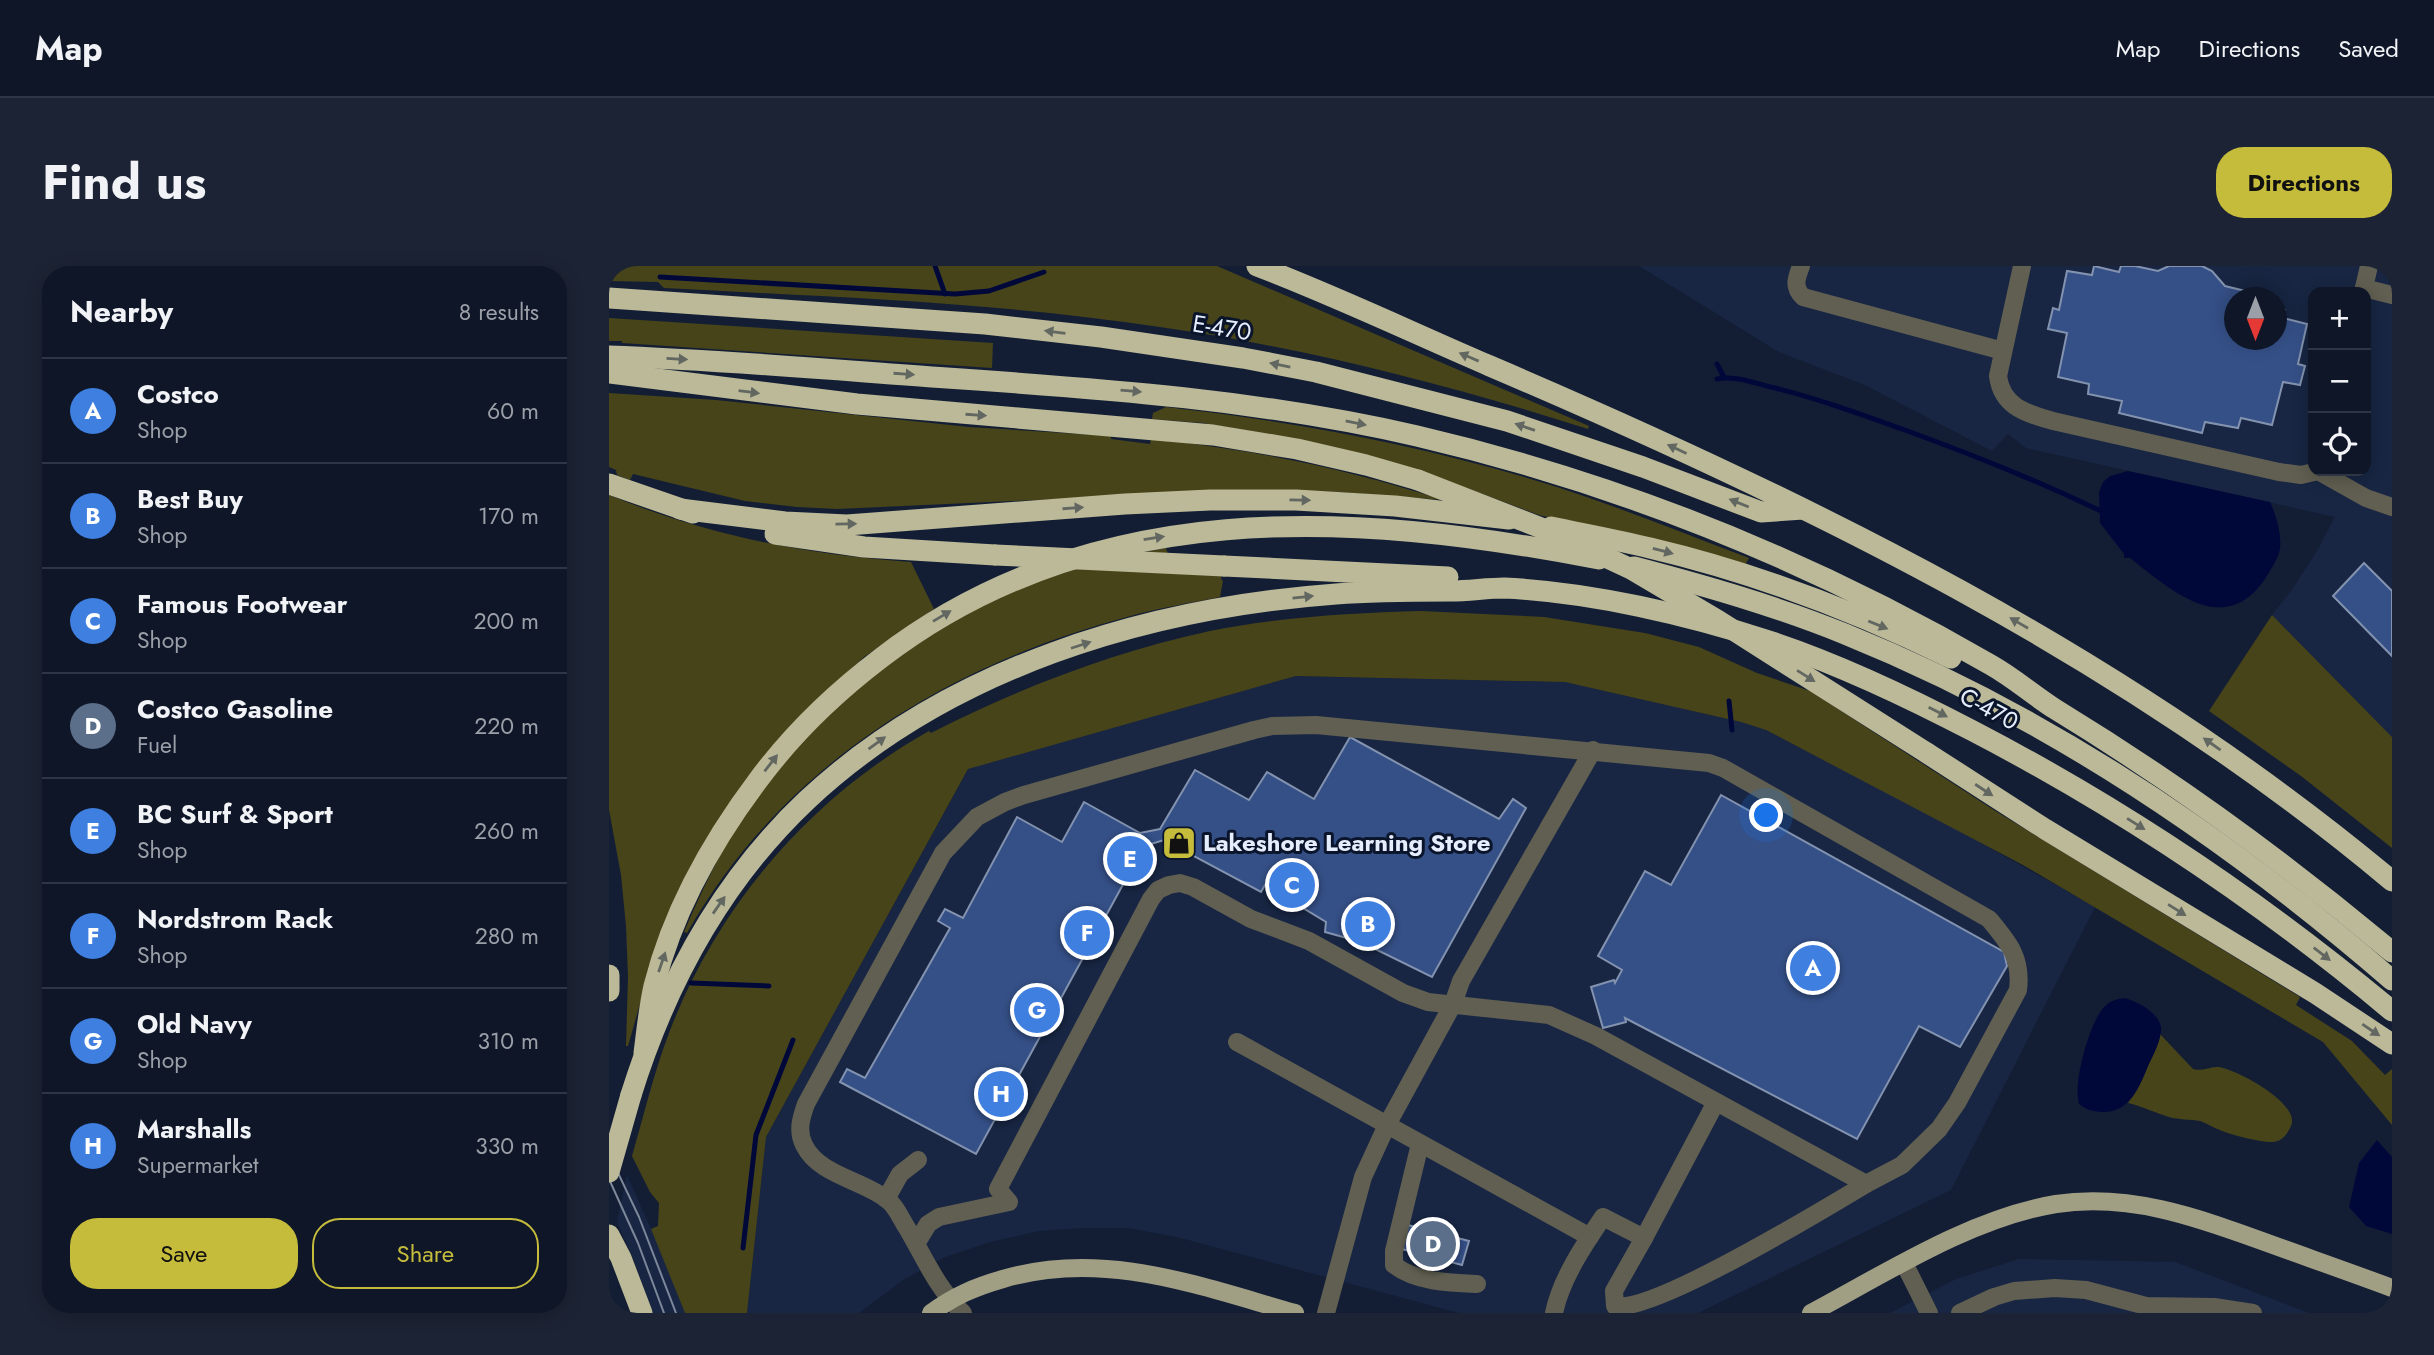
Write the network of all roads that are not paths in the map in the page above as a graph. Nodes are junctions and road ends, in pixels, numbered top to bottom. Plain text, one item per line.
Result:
1 (1258, 266) edge
2 (1801, 266) edge
3 (2022, 266) edge
4 (2369, 266) edge
5 (2365, 287) edge
6 (2371, 291) edge
7 (2392, 295) edge
8 (609, 298) edge
9 (2003, 351) junction
10 (609, 356) edge
11 (609, 373) edge
12 (2308, 473) edge
13 (2327, 476) edge
14 (609, 484) edge
15 (2392, 507) edge
16 (680, 509) junction
17 (1805, 509) junction
18 (1501, 588) junction
19 (2049, 705) junction
20 (1593, 750) junction
21 (2392, 881) edge
22 (2392, 952) edge
23 (609, 975) edge
24 (2392, 980) edge
25 (609, 991) edge
26 (1453, 1004) junction
27 (2392, 1011) edge
28 (1237, 1042) dead end
29 (2392, 1044) edge
30 (644, 1053) junction
31 (1716, 1102) junction
32 (1387, 1125) junction
33 (1420, 1144) junction
34 (918, 1160) dead end
35 (609, 1172) edge
36 (1866, 1184) junction
37 (886, 1199) junction
38 (609, 1234) edge
39 (1590, 1237) junction
40 (1644, 1238) junction
41 (916, 1244) junction
42 (1905, 1263) junction
43 (1477, 1284) dead end
44 (2392, 1288) edge
45 (949, 1306) edge
46 (2182, 1310) edge
47 (642, 1313) edge
48 (931, 1313) edge
49 (963, 1313) edge
50 (1295, 1313) edge
51 (1326, 1313) edge
52 (1554, 1313) edge
53 (1811, 1313) edge
54 (1930, 1313) edge
55 (1960, 1313) edge
56 (2253, 1313) edge

17 -> 1 highway
2 - 9 lane
3 - 9 lane
4 - 5 lane
6 - 7 lane
17 -> 8 highway, E-470
9 - 12 lane
10 -> 19 highway
11 -> 29 highway, bridge
13 - 15 lane
14 - 16 highway
16 - 18 highway, bridge
16 -> 19 highway
21 -> 17 highway
18 -> 27 highway, C-470
30 -> 18 highway
19 - 22 highway
20 - 26 lane
20 - 36 lane
20 - 37 lane
23 - 25 highway
30 -> 24 highway
26 - 31 lane
26 - 32 lane
26 - 41 lane
28 - 32 lane
30 - 35 highway, bridge
31 - 36 lane
31 - 40 lane
32 - 33 lane
32 - 51 lane
33 - 39 lane
33 - 43 lane
34 - 37 lane
36 - 40 lane
37 - 41 lane
38 - 47 highway
39 - 40 lane
39 - 52 lane
41 - 45 lane
42 - 44 main road
42 - 53 main road
42 - 54 lane
45 - 48 main road
45 - 49 lane
45 - 50 main road
46 - 55 lane
46 - 56 lane

